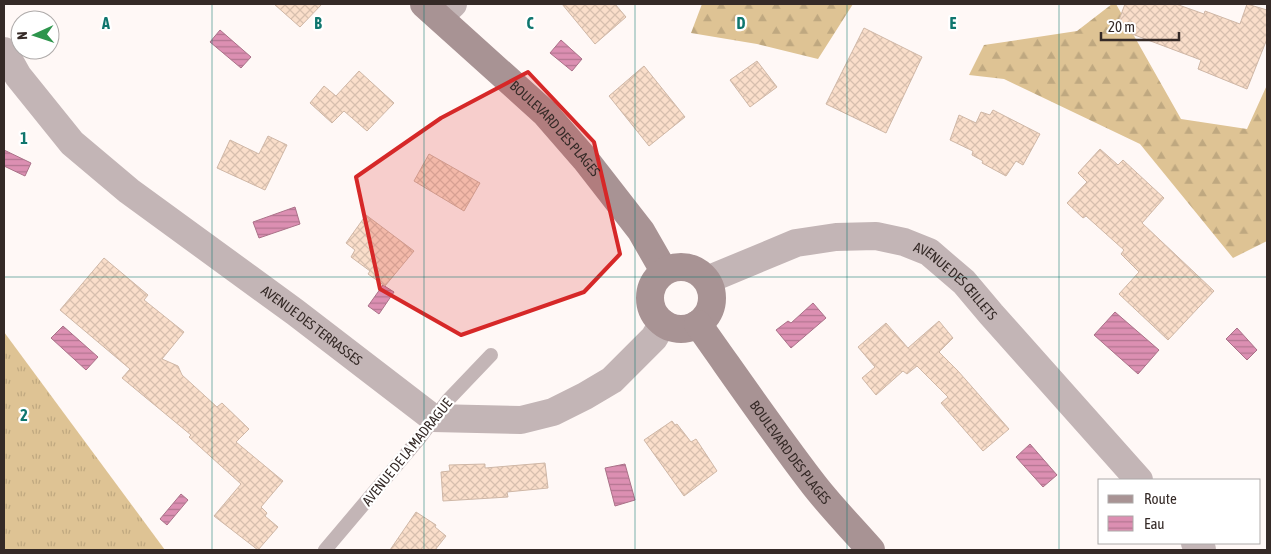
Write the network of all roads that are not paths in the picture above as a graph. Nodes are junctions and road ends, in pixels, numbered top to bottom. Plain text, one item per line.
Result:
1 (439, 8) edge
2 (4, 50) edge
3 (664, 271) junction
4 (707, 280) junction
5 (663, 324) junction
6 (698, 324) junction
7 (491, 355) dead end
8 (433, 418) junction
9 (1138, 479) edge
10 (325, 550) edge
11 (871, 550) edge

1 - 3 main road, BOULEVARD DES PLAGES
2 - 8 street, AVENUE DES TERRASSES
3 - 4 main road
3 - 5 main road
4 - 6 main road
4 - 9 street, AVENUE DES ŒILLETS
5 - 6 main road
5 - 8 street
6 - 11 main road, BOULEVARD DES PLAGES
7 - 8 lane, AVENUE DE LA MADRAGUE
8 - 10 lane, AVENUE DE LA MADRAGUE

